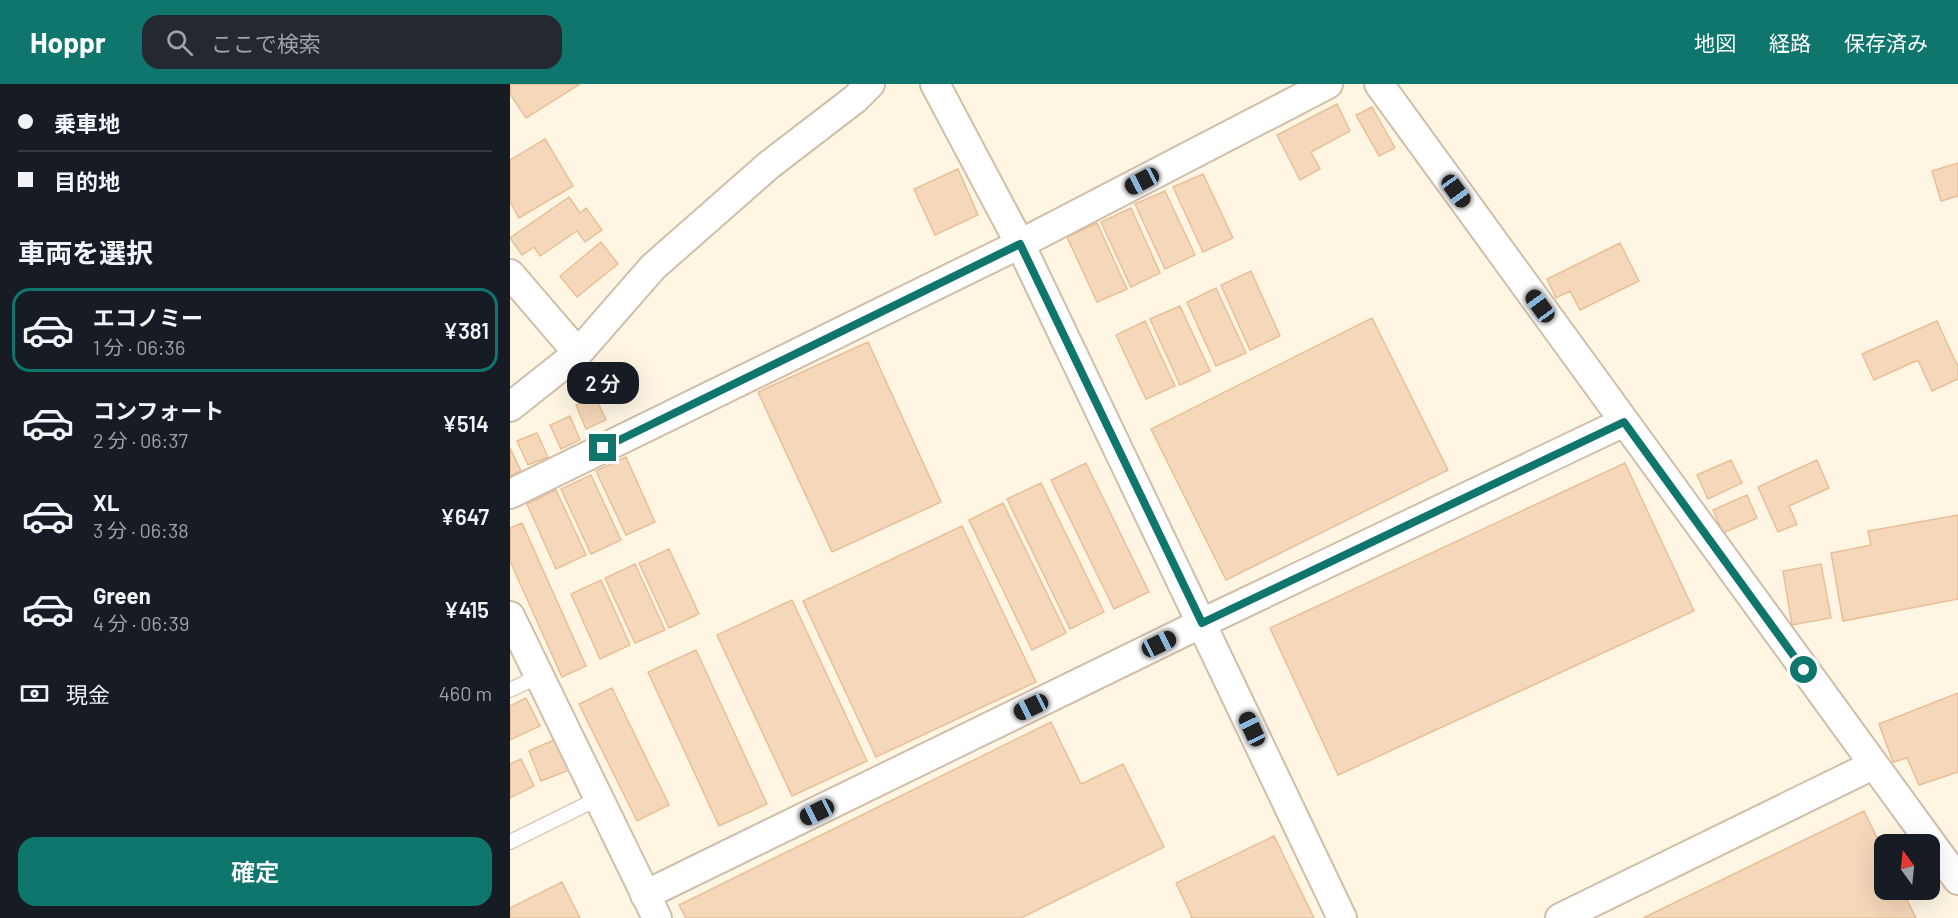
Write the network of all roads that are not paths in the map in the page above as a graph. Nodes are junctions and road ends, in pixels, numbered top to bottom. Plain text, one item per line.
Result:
1 (870, 84) edge
2 (935, 84) edge
3 (1328, 84) edge
4 (1379, 84) edge
5 (1020, 244) junction
6 (510, 274) edge
7 (578, 353) junction
8 (510, 407) edge
9 (1624, 422) junction
10 (510, 494) edge
11 (510, 616) edge
12 (1202, 623) junction
13 (539, 676) junction
14 (510, 690) edge
15 (1873, 765) junction
16 (599, 798) junction
17 (510, 842) edge
18 (1958, 880) edge
19 (651, 907) edge
20 (1342, 918) edge
21 (1560, 918) edge

1 - 7 street
2 - 5 street
3 - 5 street
4 - 9 street
5 - 10 street
5 - 12 street
6 - 7 street
7 - 8 street
9 - 12 street
9 - 15 street
11 - 13 street
12 - 19 street
12 - 20 street
13 - 14 lane
13 - 16 street
15 - 18 street
15 - 21 street
16 - 17 lane
16 - 19 street

